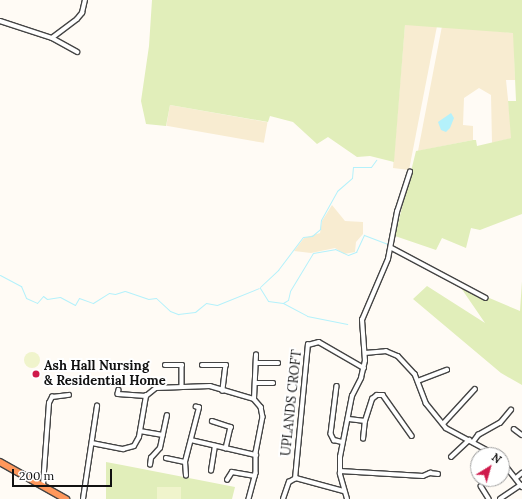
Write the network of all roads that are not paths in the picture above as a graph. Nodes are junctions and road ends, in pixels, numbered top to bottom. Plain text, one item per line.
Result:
1 (85, 0) edge
2 (0, 21) edge
3 (52, 38) junction
4 (76, 52) dead end
5 (410, 172) dead end
6 (392, 248) junction
7 (486, 298) dead end
8 (365, 354) junction
9 (256, 355) dead end
10 (256, 363) junction
11 (278, 363) dead end
12 (165, 365) dead end
13 (202, 365) dead end
14 (364, 368) junction
15 (447, 370) dead end
16 (418, 381) junction
17 (256, 383) junction
18 (273, 383) dead end
19 (337, 386) dead end
20 (182, 387) junction
21 (475, 389) dead end
22 (119, 390) dead end
23 (223, 390) junction
24 (69, 395) dead end
25 (146, 396) junction
26 (254, 399) junction
27 (97, 406) dead end
28 (196, 407) dead end
29 (508, 411) dead end
30 (167, 416) dead end
31 (349, 419) junction
32 (212, 421) dead end
33 (366, 421) junction
34 (443, 424) junction
35 (517, 429) dead end
36 (140, 431) junction
37 (163, 435) junction
38 (522, 435) edge
39 (412, 436) dead end
40 (363, 439) dead end
41 (191, 440) junction
42 (469, 440) junction
43 (342, 442) junction
44 (473, 442) junction
45 (92, 443) junction
46 (215, 446) junction
47 (482, 447) edge
48 (226, 448) junction
49 (256, 455) junction
50 (451, 457) dead end
51 (166, 458) dead end
52 (0, 462) edge
53 (185, 462) junction
54 (150, 465) dead end
55 (211, 471) dead end
56 (340, 471) junction
57 (510, 471) edge
58 (522, 473) edge
59 (438, 474) dead end
60 (186, 476) dead end
61 (255, 476) junction
62 (516, 478) junction
63 (295, 479) junction
64 (227, 480) dead end
65 (43, 485) junction
66 (521, 486) edge
67 (482, 487) edge
68 (344, 491) junction
69 (66, 499) edge
70 (83, 499) edge
71 (249, 499) edge
72 (283, 499) edge
73 (347, 499) edge
74 (489, 499) edge
75 (500, 499) edge

1 - 3 street
2 - 3 street
3 - 4 street
5 - 6 street
6 - 7 street
6 - 8 street
8 - 14 street
8 - 16 street
9 - 10 street
10 - 11 street
10 - 17 street
12 - 20 street
13 - 23 street
14 - 31 street
14 - 63 street, UPLANDS CROFT
15 - 16 street
16 - 34 street
17 - 18 street
17 - 26 street
19 - 43 street
20 - 23 street
20 - 25 street
21 - 34 street
22 - 25 street
23 - 26 street
24 - 65 street
25 - 36 street
26 - 49 street
27 - 45 street
28 - 41 street
29 - 44 street
30 - 37 street
31 - 33 street
31 - 43 street
32 - 48 street
33 - 39 street
33 - 40 street
34 - 42 street
35 - 38 street
36 - 37 street
36 - 45 street
37 - 54 street
41 - 46 street
41 - 53 street
42 - 44 street
42 - 50 street
43 - 56 street
44 - 47 street
45 - 70 street
46 - 48 street
46 - 55 street
48 - 49 street
49 - 61 street
51 - 53 street
52 - 65 highway
53 - 60 street
56 - 59 street
56 - 68 street
57 - 62 street
58 - 62 street
61 - 64 street
61 - 71 street
62 - 66 street
63 - 68 street
63 - 72 street
65 - 69 highway
66 - 75 street
67 - 74 street
68 - 73 street

